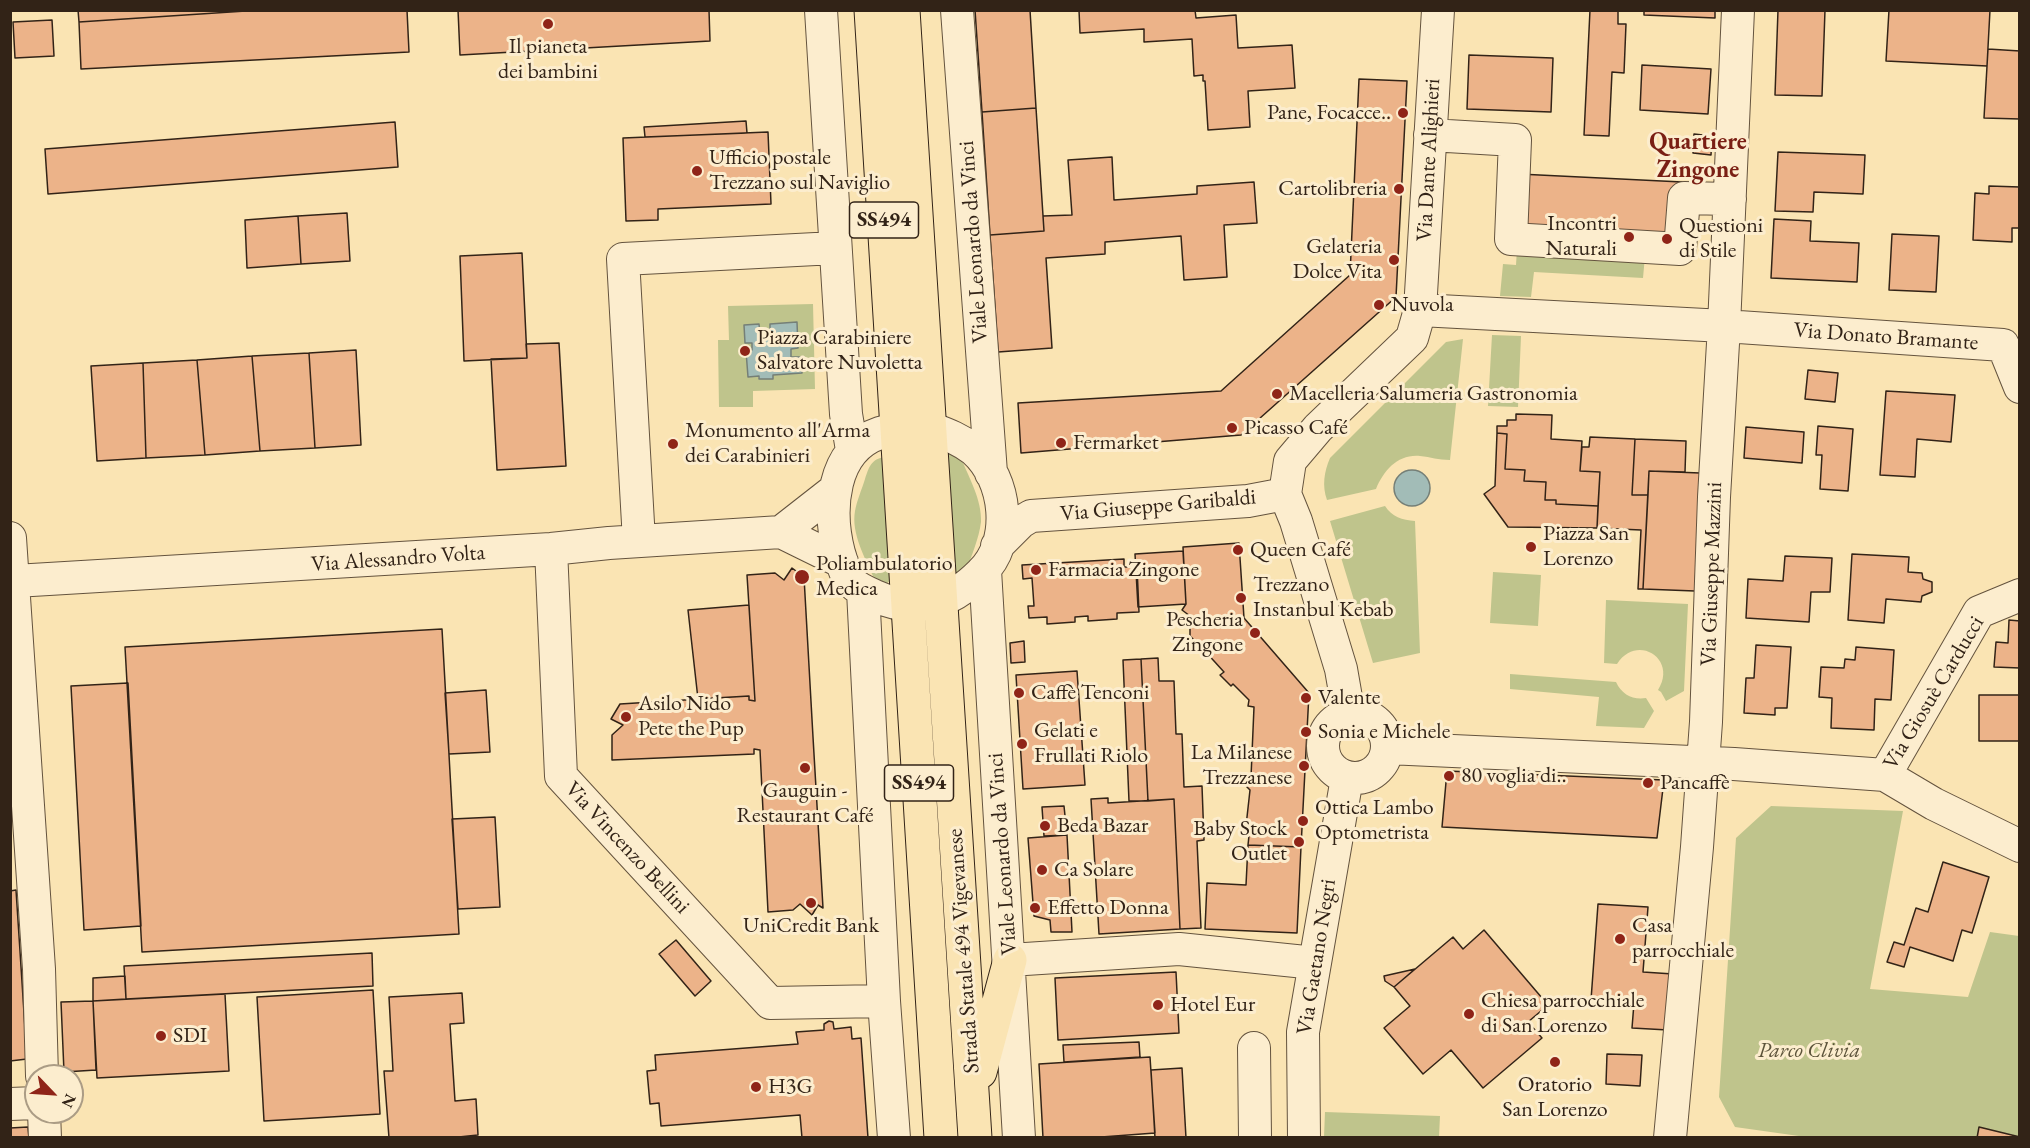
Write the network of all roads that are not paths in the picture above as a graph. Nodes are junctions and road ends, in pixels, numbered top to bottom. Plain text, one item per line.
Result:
1 (821, 10) edge
2 (871, 10) edge
3 (903, 10) edge
4 (957, 10) edge
5 (1438, 10) edge
6 (1738, 10) edge
7 (1430, 135) junction
8 (1730, 199) junction
9 (836, 249) junction
10 (1420, 310) junction
11 (1724, 326) junction
12 (2019, 387) edge
13 (930, 428) junction
14 (897, 429) junction
15 (852, 450) junction
16 (997, 486) junction
17 (836, 489) junction
18 (1285, 494) junction
19 (1031, 516) junction
20 (781, 532) junction
21 (10, 538) edge
22 (639, 542) junction
23 (551, 549) junction
24 (991, 558) junction
25 (842, 562) junction
26 (15, 581) junction
27 (863, 591) junction
28 (2019, 596) edge
29 (941, 601) junction
30 (908, 607) junction
31 (1350, 714) junction
32 (1388, 748) junction
33 (1703, 764) junction
34 (1885, 776) junction
35 (1347, 778) junction
36 (2019, 846) edge
37 (1010, 960) junction
38 (1315, 963) junction
39 (884, 1001) junction
40 (1254, 1048) dead end
41 (42, 1064) edge
42 (973, 1099) junction
43 (894, 1137) edge
44 (941, 1137) edge
45 (975, 1137) edge
46 (1019, 1137) edge
47 (1255, 1137) edge
48 (1304, 1137) edge
49 (1670, 1137) edge

1 - 9 street
2 - 14 main road, Strada Statale 494 Vigevanese / SS494
3 - 13 main road, Strada Statale 494 Vigevanese / SS494
4 - 16 street, Viale Leonardo da Vinci
5 - 7 street, Via Dante Alighieri
6 - 8 street, Via Giuseppe Mazzini
7 - 8 street
7 - 10 street, Via Dante Alighieri
8 - 11 street, Via Giuseppe Mazzini
9 - 15 street
9 - 22 street
10 - 11 street
10 - 18 street
11 - 12 street, Via Donato Bramante
11 - 33 street, Via Giuseppe Mazzini
13 - 14 street
13 - 16 street
13 - 29 main road, Strada Statale 494 Vigevanese / SS494
14 - 15 street
14 - 30 main road, Strada Statale 494 Vigevanese / SS494
15 - 17 street
16 - 19 street, Via Giuseppe Garibaldi
16 - 24 street, Viale Leonardo da Vinci
17 - 20 street
17 - 25 street
18 - 19 street, Via Giuseppe Garibaldi
18 - 31 street
19 - 24 street, Via Giuseppe Garibaldi
20 - 22 street, Via Alessandro Volta
20 - 25 street
21 - 26 street
22 - 23 street, Via Alessandro Volta
23 - 26 street, Via Alessandro Volta
23 - 39 street, Via Vincenzo Bellini
24 - 29 street, Via Giuseppe Garibaldi
24 - 37 street, Viale Leonardo da Vinci
25 - 27 street
26 - 41 street
27 - 30 street
27 - 39 street
28 - 34 street, Via Giosuè Carducci
29 - 30 street, Via Giuseppe Garibaldi
29 - 42 main road, Strada Statale 494 Vigevanese / SS494
30 - 44 main road, Strada Statale 494 Vigevanese / SS494
31 - 32 street
31 - 35 street
32 - 33 street
32 - 35 street
33 - 34 street, Via Giosuè Carducci
33 - 49 street, Via Giuseppe Mazzini
34 - 36 street
35 - 38 street, Via Gaetano Negri
37 - 38 street
37 - 42 main road
37 - 46 street, Viale Leonardo da Vinci
38 - 48 street, Via Gaetano Negri
39 - 43 street
40 - 47 street
42 - 45 main road, Strada Statale 494 Vigevanese / SS494

